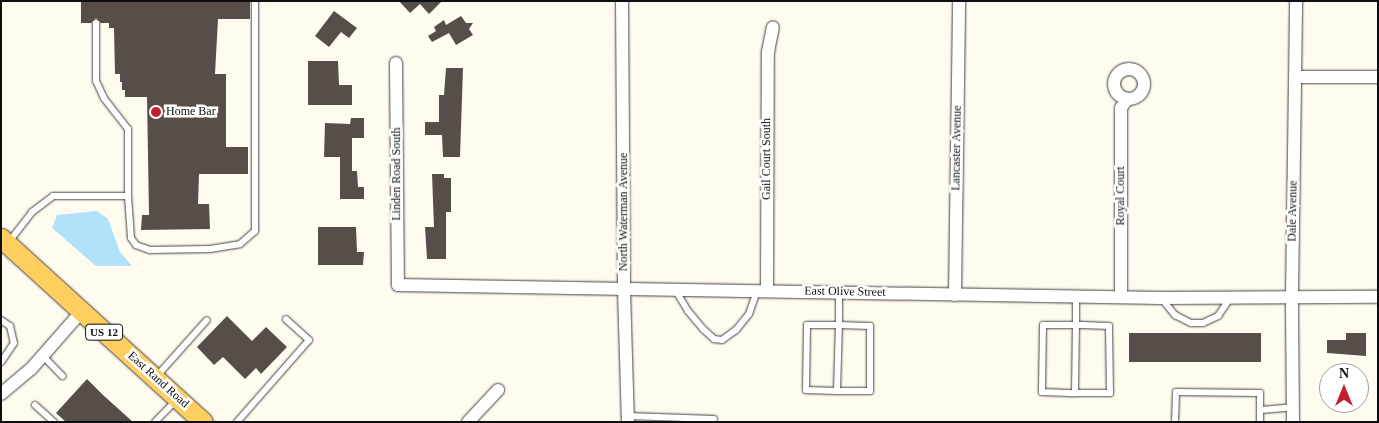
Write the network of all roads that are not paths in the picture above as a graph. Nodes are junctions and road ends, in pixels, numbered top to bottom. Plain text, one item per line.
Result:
1 (255, 1) edge
2 (622, 1) edge
3 (959, 1) edge
4 (1296, 1) edge
5 (96, 22) dead end
6 (773, 27) dead end
7 (396, 63) dead end
8 (1296, 77) junction
9 (1378, 77) edge
10 (1127, 99) dead end
11 (128, 196) junction
12 (3, 244) edge
13 (398, 285) joint
14 (624, 290) junction
15 (676, 290) junction
16 (762, 291) junction
17 (839, 292) junction
18 (955, 295) junction
19 (1076, 296) junction
20 (1121, 296) junction
21 (1231, 296) junction
22 (1292, 296) junction
23 (1378, 297) edge
24 (1161, 298) junction
25 (82, 311) junction
26 (286, 319) dead end
27 (1, 320) edge
28 (207, 320) dead end
29 (838, 325) junction
30 (1076, 325) junction
31 (43, 356) junction
32 (1, 362) edge
33 (62, 376) dead end
34 (155, 378) junction
35 (498, 390) dead end
36 (837, 391) junction
37 (1076, 393) junction
38 (1, 394) edge
39 (178, 398) junction
40 (35, 405) dead end
41 (1293, 408) junction
42 (1261, 410) junction
43 (628, 419) edge
44 (714, 419) dead end
45 (54, 422) edge
46 (155, 422) edge
47 (203, 422) edge
48 (237, 422) edge
49 (468, 422) edge
50 (1175, 422) edge
51 (1260, 422) edge
52 (1293, 422) edge

1 - 11 lane
2 - 14 street, North Waterman Avenue
3 - 18 street, Lancaster Avenue
4 - 8 street, Dale Avenue
5 - 11 lane
6 - 16 street, Gail Court South
7 - 13 street, Linden Road South
8 - 9 street
8 - 22 street, Dale Avenue
10 - 20 street, Royal Court
11 - 12 lane
12 - 25 main road, East Rand Road / US 12
13 - 14 street, East Olive Street
14 - 15 street, East Olive Street
14 - 43 street, North Waterman Avenue
15 - 16 street, East Olive Street
15 - 16 lane
16 - 17 street, East Olive Street
17 - 18 street, East Olive Street
17 - 29 lane
18 - 19 street, East Olive Street
19 - 20 street, East Olive Street
19 - 30 lane
20 - 24 street, East Olive Street
21 - 22 street, East Olive Street
21 - 24 street, East Olive Street
21 - 24 lane
22 - 23 street, East Olive Street
22 - 41 street, Dale Avenue
25 - 31 street
25 - 34 main road, East Rand Road / US 12
26 - 48 lane
27 - 32 lane
28 - 34 lane
29 - 36 lane
29 - 36 lane
29 - 36 lane
30 - 37 lane
30 - 37 lane
30 - 37 lane
31 - 33 lane
31 - 38 street
34 - 39 main road, East Rand Road / US 12
35 - 49 street
39 - 46 lane
39 - 47 main road, East Rand Road / US 12
40 - 45 lane
41 - 42 lane
41 - 52 street, Dale Avenue
42 - 50 lane
42 - 51 lane
43 - 44 lane

